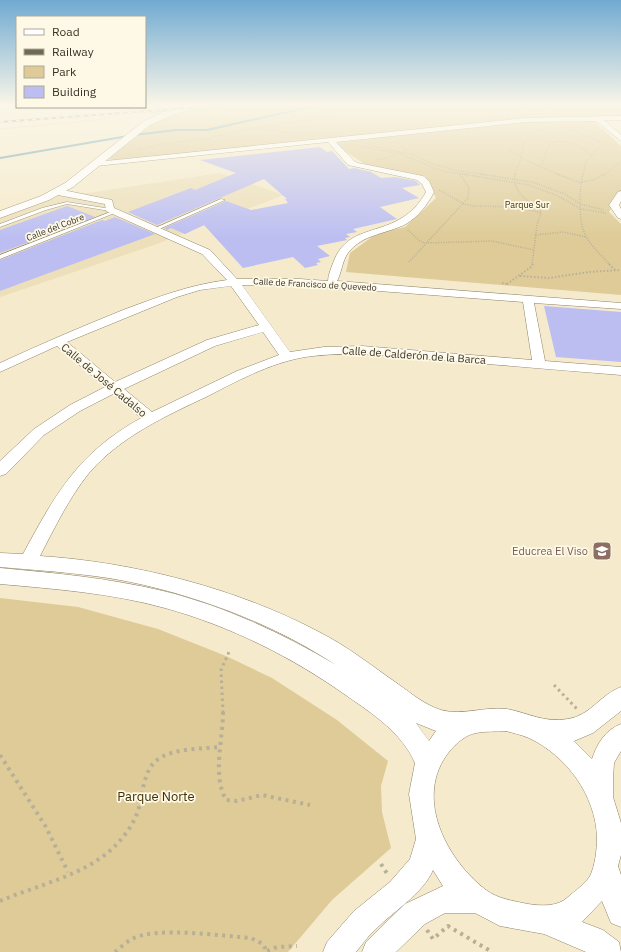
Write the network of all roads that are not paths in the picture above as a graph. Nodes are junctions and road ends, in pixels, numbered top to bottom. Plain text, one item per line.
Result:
1 (113, 149) edge
2 (242, 149) edge
3 (339, 149) edge
4 (96, 164) junction
5 (58, 192) junction
6 (621, 194) edge
7 (223, 200) dead end
8 (112, 211) junction
9 (0, 215) edge
10 (621, 216) edge
11 (0, 226) edge
12 (155, 229) junction
13 (0, 257) edge
14 (232, 279) junction
15 (333, 280) junction
16 (528, 299) junction
17 (621, 300) edge
18 (621, 306) edge
19 (266, 327) junction
20 (58, 341) junction
21 (287, 357) junction
22 (0, 359) edge
23 (539, 364) junction
24 (0, 368) edge
25 (621, 371) edge
26 (114, 388) junction
27 (151, 419) junction
28 (0, 470) edge
29 (0, 560) edge
30 (28, 562) junction
31 (0, 576) edge
32 (621, 697) edge
33 (472, 722) junction
34 (535, 729) junction
35 (621, 735) edge
36 (427, 763) junction
37 (602, 798) junction
38 (429, 839) junction
39 (612, 851) edge
40 (477, 900) junction
41 (621, 913) edge
42 (544, 920) junction
43 (337, 952) edge
44 (376, 952) edge
45 (609, 952) edge

1 - 4 street
2 - 4 street
3 - 15 street
4 - 5 street
5 - 8 street
5 - 9 street
6 - 10 street
7 - 12 lane
8 - 11 lane
8 - 12 street
8 - 13 lane, Calle del Cobre
12 - 14 street
14 - 15 street, Calle de Francisco de Quevedo
14 - 16 street, Calle de Francisco de Quevedo
14 - 19 street
14 - 20 street, Calle de Francisco de Quevedo
14 - 22 street, Calle de Francisco de Quevedo
15 - 17 street, Calle de Francisco de Quevedo
16 - 18 street, Calle de Francisco de Quevedo
16 - 23 street
19 - 21 street
19 - 26 street
20 - 24 street, Calle de Francisco de Quevedo
20 - 26 street, Calle de José Cadalso
21 - 23 street, Calle de Calderón de la Barca
21 - 27 street, Calle de Calderón de la Barca
23 - 25 street, Calle de Calderón de la Barca
26 - 27 street, Calle de José Cadalso
26 - 28 street
27 - 30 street, Calle de Calderón de la Barca
29 - 30 street
30 - 33 street
31 - 36 street
32 - 34 street
33 - 34 street
33 - 36 street
34 - 37 street
35 - 37 street
36 - 38 street
37 - 39 street
38 - 40 street
38 - 43 street
39 - 41 street
39 - 42 street
40 - 42 street
40 - 44 street
42 - 45 street

